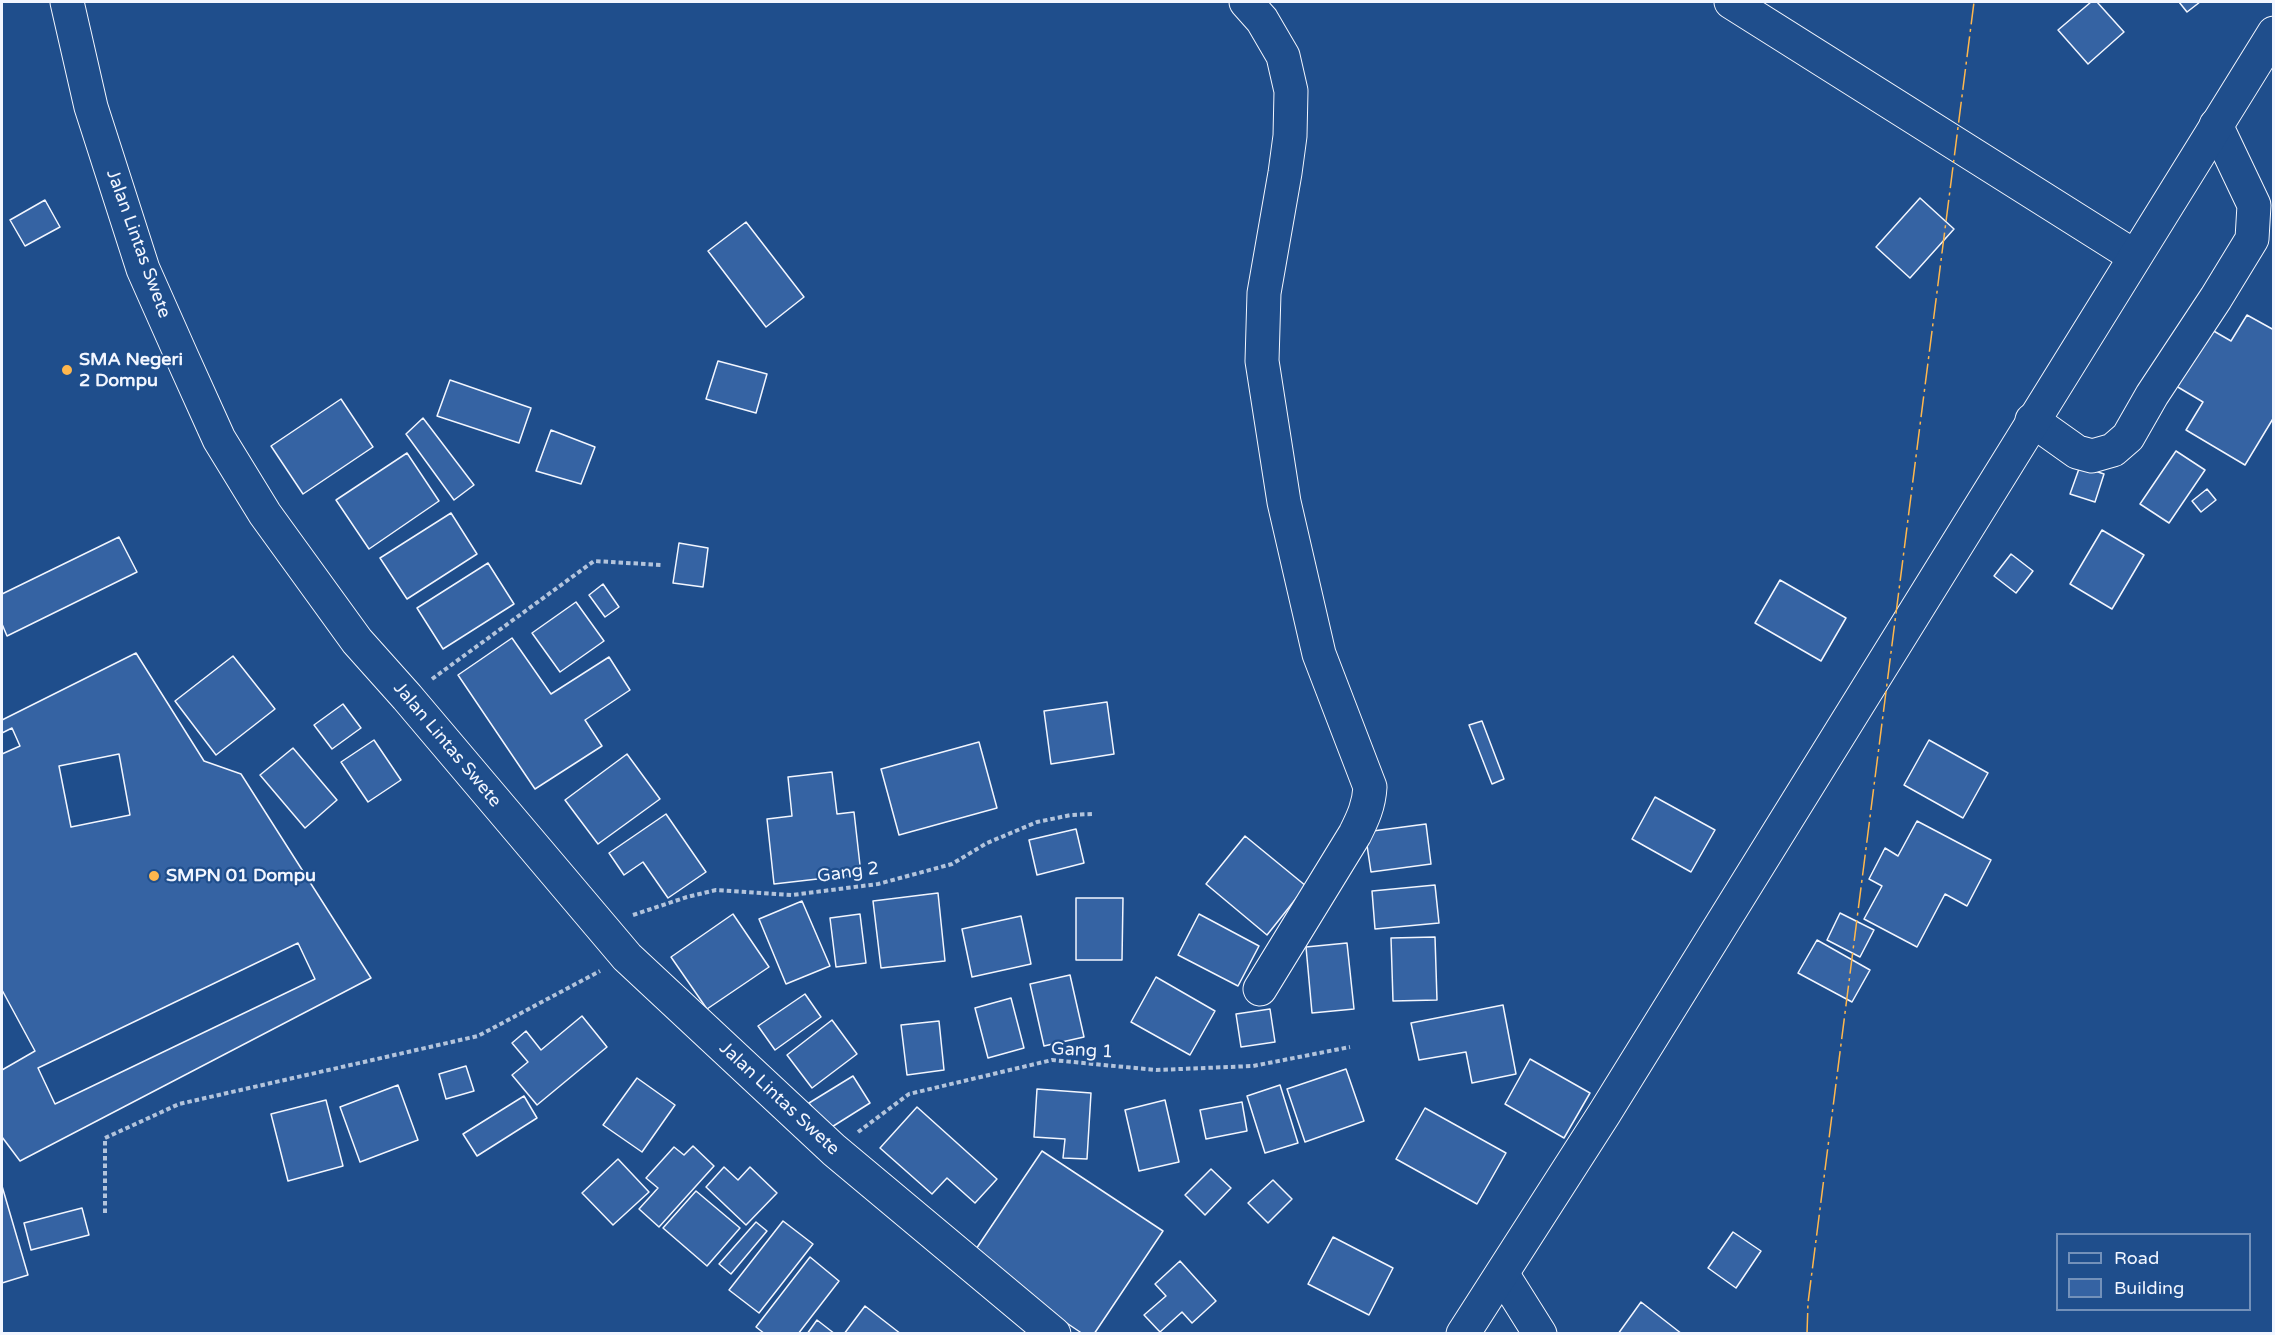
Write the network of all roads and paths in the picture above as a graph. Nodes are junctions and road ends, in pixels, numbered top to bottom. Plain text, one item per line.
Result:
1 (67, 2) edge
2 (1246, 2) edge
3 (1731, 2) edge
4 (2274, 33) edge
5 (2216, 125) junction
6 (2134, 256) junction
7 (2032, 420) junction
8 (662, 565) dead end
9 (407, 697) junction
10 (1092, 814) dead end
11 (601, 926) junction
12 (627, 957) junction
13 (1260, 989) dead end
14 (1350, 1047) dead end
15 (834, 1150) junction
16 (105, 1213) dead end
17 (1503, 1275) junction
18 (1054, 1334) edge
19 (1463, 1334) edge
20 (1540, 1334) edge

1 - 9 main road, Jalan Lintas Swete
2 - 13 main road
3 - 6 main road
4 - 5 main road
5 - 6 main road
5 - 7 main road
6 - 7 main road
7 - 17 main road
8 - 9 path
9 - 11 main road, Jalan Lintas Swete
10 - 11 path, Gang 2
11 - 12 main road, Jalan Lintas Swete
12 - 15 main road, Jalan Lintas Swete
12 - 16 path
14 - 15 path, Gang 1
15 - 18 main road, Jalan Lintas Swete
17 - 19 main road
17 - 20 main road

